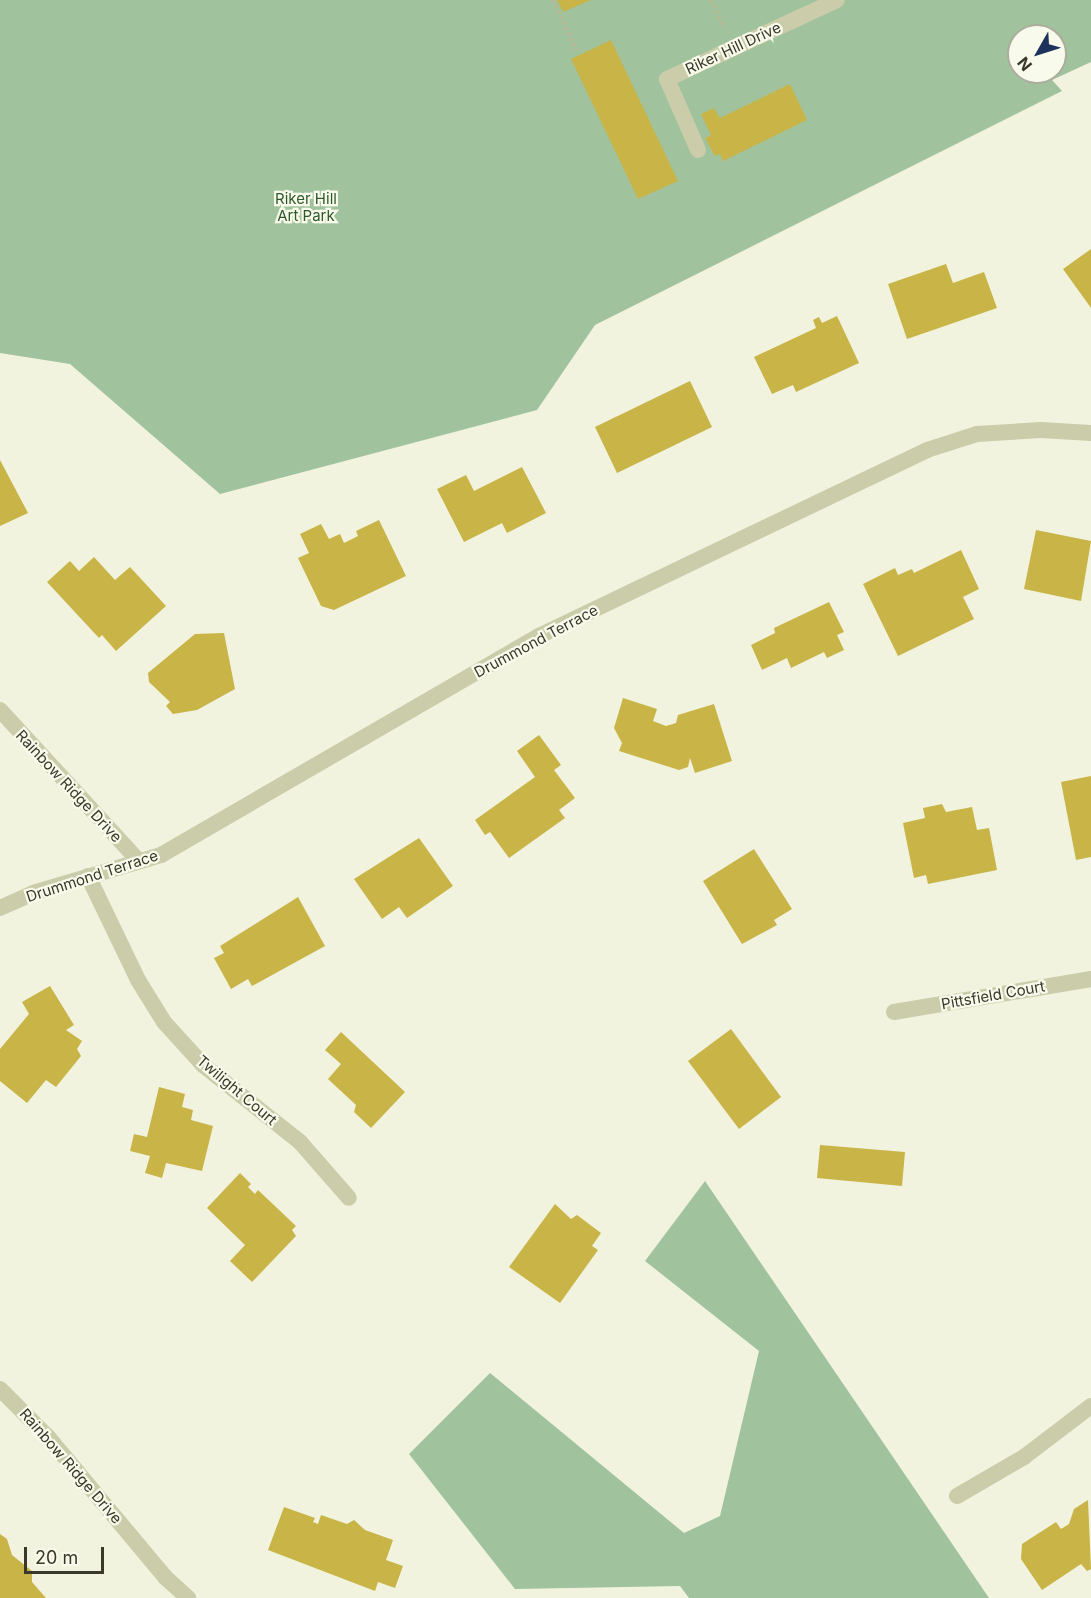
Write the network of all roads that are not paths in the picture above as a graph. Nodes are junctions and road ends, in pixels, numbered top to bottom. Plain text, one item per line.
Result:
1 (837, 0) edge
2 (698, 150) dead end
3 (1091, 433) edge
4 (0, 710) edge
5 (139, 861) junction
6 (88, 876) junction
7 (0, 908) edge
8 (1091, 979) edge
9 (894, 1012) dead end
10 (349, 1198) dead end
11 (0, 1389) edge
12 (1091, 1406) edge
13 (957, 1496) dead end
14 (188, 1598) edge

1 - 2 street, Riker Hill Drive
3 - 5 street, Drummond Terrace
4 - 5 street, Rainbow Ridge Drive
5 - 6 street, Drummond Terrace
6 - 7 street, Drummond Terrace
6 - 10 street, Twilight Court
8 - 9 street, Pittsfield Court
11 - 14 street, Rainbow Ridge Drive
12 - 13 street

